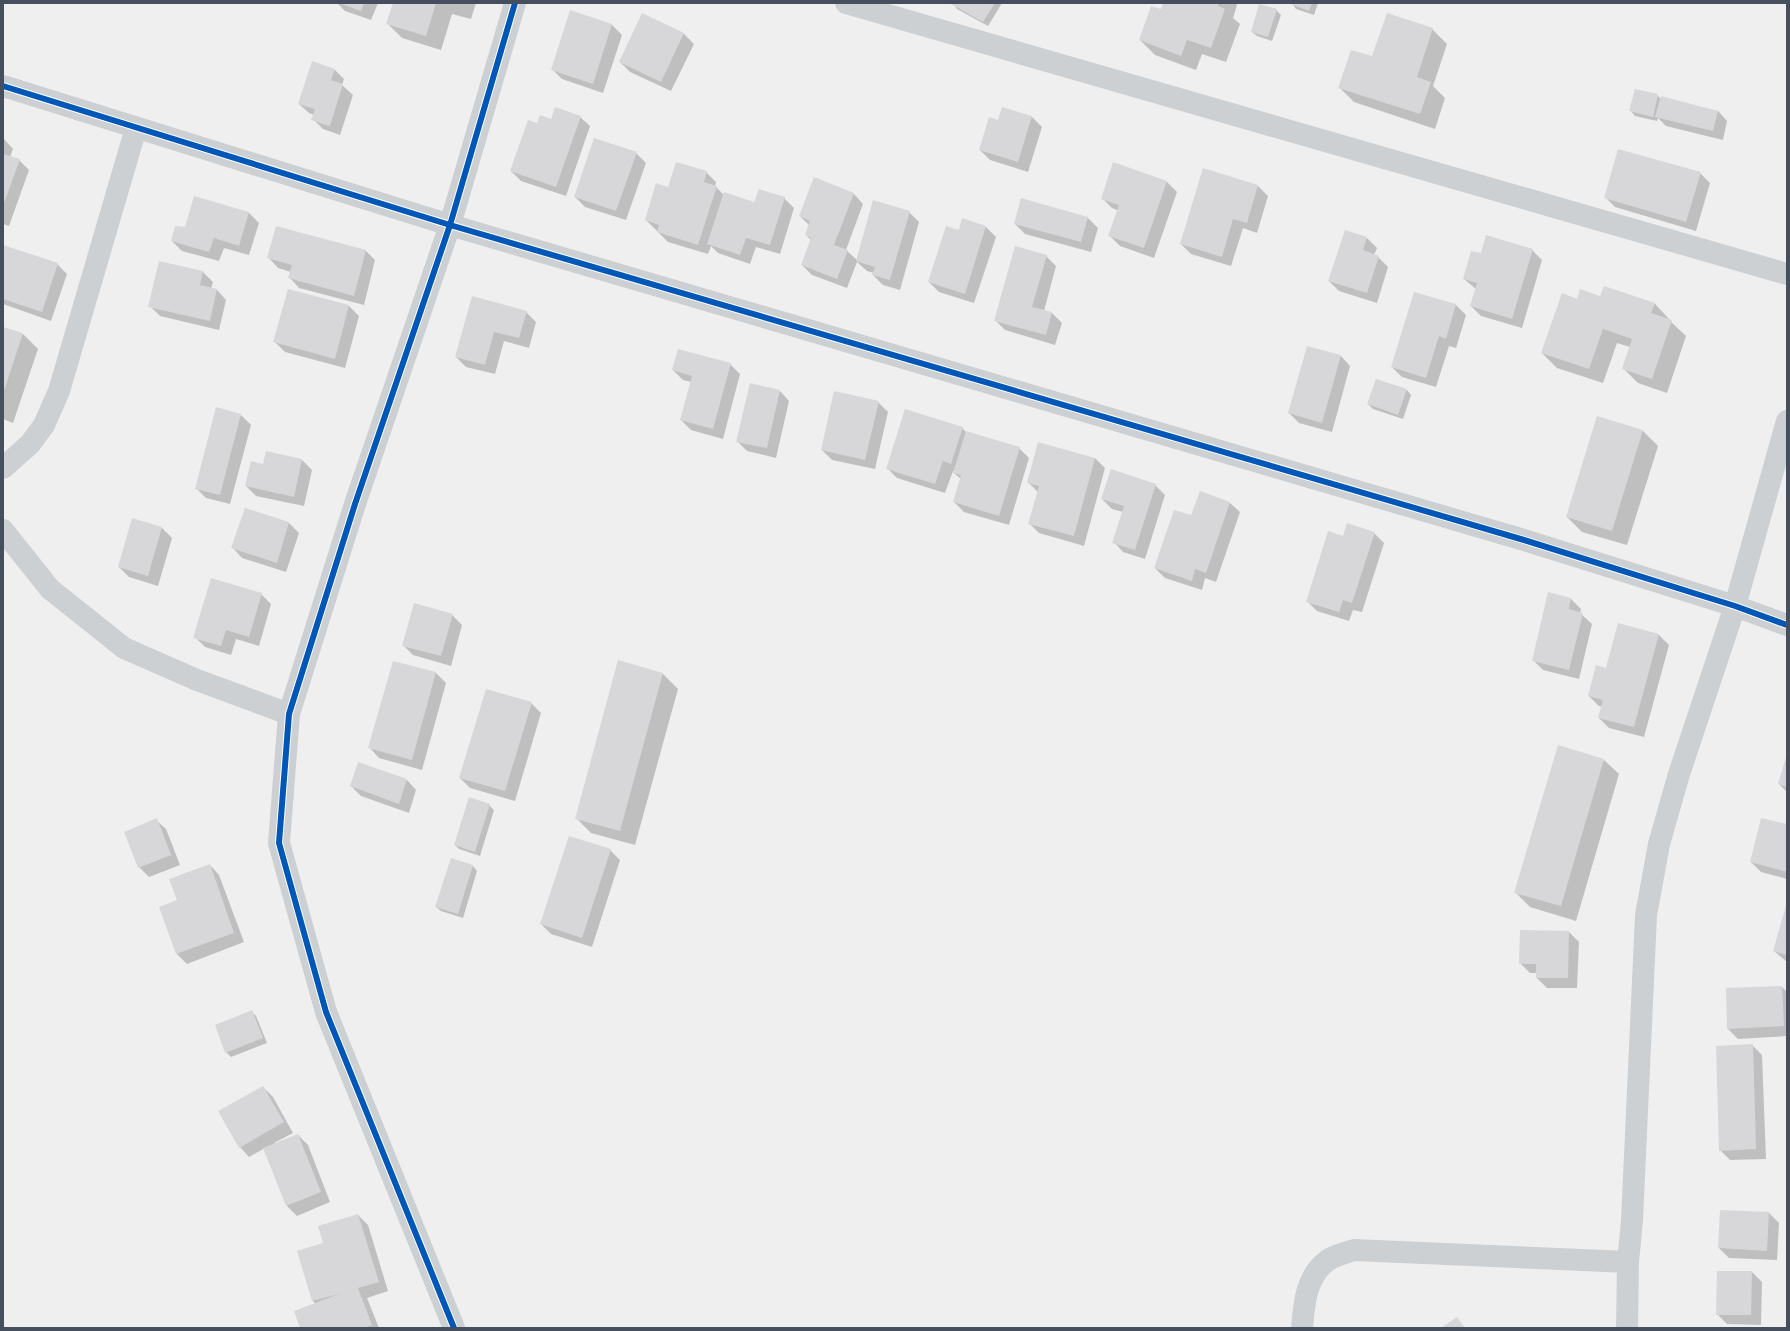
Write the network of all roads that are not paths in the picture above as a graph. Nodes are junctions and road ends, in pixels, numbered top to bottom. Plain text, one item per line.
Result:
1 (515, 3) edge
2 (846, 3) edge
3 (3, 86) edge
4 (136, 128) junction
5 (450, 225) junction
6 (1787, 274) edge
7 (1787, 421) edge
8 (3, 468) edge
9 (3, 530) edge
10 (1735, 606) junction
11 (1787, 625) edge
12 (289, 714) junction
13 (1628, 1262) junction
14 (454, 1328) edge
15 (1302, 1328) edge
16 (1627, 1328) edge

1 - 5 street
2 - 6 street
3 - 4 street
4 - 5 street
4 - 8 street
5 - 10 street
5 - 12 street
7 - 10 street
9 - 12 street
10 - 11 street
10 - 13 street
12 - 14 street
13 - 15 street
13 - 16 street

